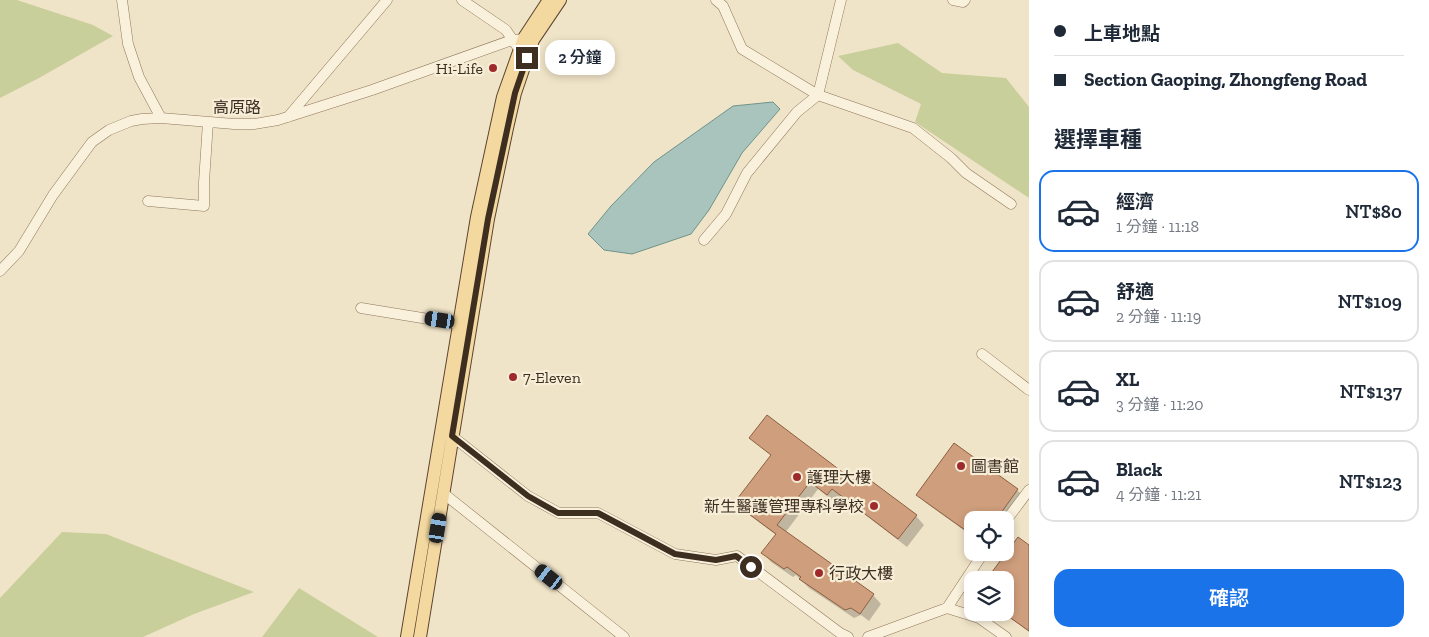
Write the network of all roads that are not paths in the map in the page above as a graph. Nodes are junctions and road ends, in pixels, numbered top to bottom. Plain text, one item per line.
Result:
1 (122, 0) edge
2 (388, 0) edge
3 (462, 0) edge
4 (548, 0) edge
5 (560, 0) edge
6 (716, 0) edge
7 (841, 0) edge
8 (954, 0) edge
9 (965, 0) edge
10 (523, 39) junction
11 (818, 95) junction
12 (161, 118) junction
13 (288, 118) junction
14 (208, 122) junction
15 (148, 201) dead end
16 (1011, 204) dead end
17 (704, 240) dead end
18 (0, 271) edge
19 (360, 308) dead end
20 (465, 324) junction
21 (982, 354) dead end
22 (1029, 390) edge
23 (447, 435) junction
24 (1029, 490) edge
25 (443, 493) junction
26 (1013, 511) edge
27 (978, 561) edge
28 (423, 580) junction
29 (947, 608) junction
30 (407, 637) edge
31 (420, 637) edge
32 (624, 637) edge
33 (848, 637) edge
34 (868, 637) edge
35 (1006, 637) edge

1 - 12 street
2 - 13 street
3 - 10 street
4 - 10 main road
5 - 10 main road
6 - 11 street
7 - 11 street
8 - 9 street
10 - 13 street, 高原路
10 - 20 main road
10 - 20 main road
11 - 16 street
11 - 17 street
12 - 14 street, 高原路
12 - 18 street, 高原路
13 - 14 street, 高原路
14 - 15 street
19 - 20 street
20 - 23 main road
21 - 22 street
23 - 25 main road
23 - 28 main road
23 - 33 street
24 - 26 street
25 - 28 main road
25 - 32 street
27 - 29 street
28 - 30 main road
28 - 31 main road
29 - 34 street
29 - 35 street

